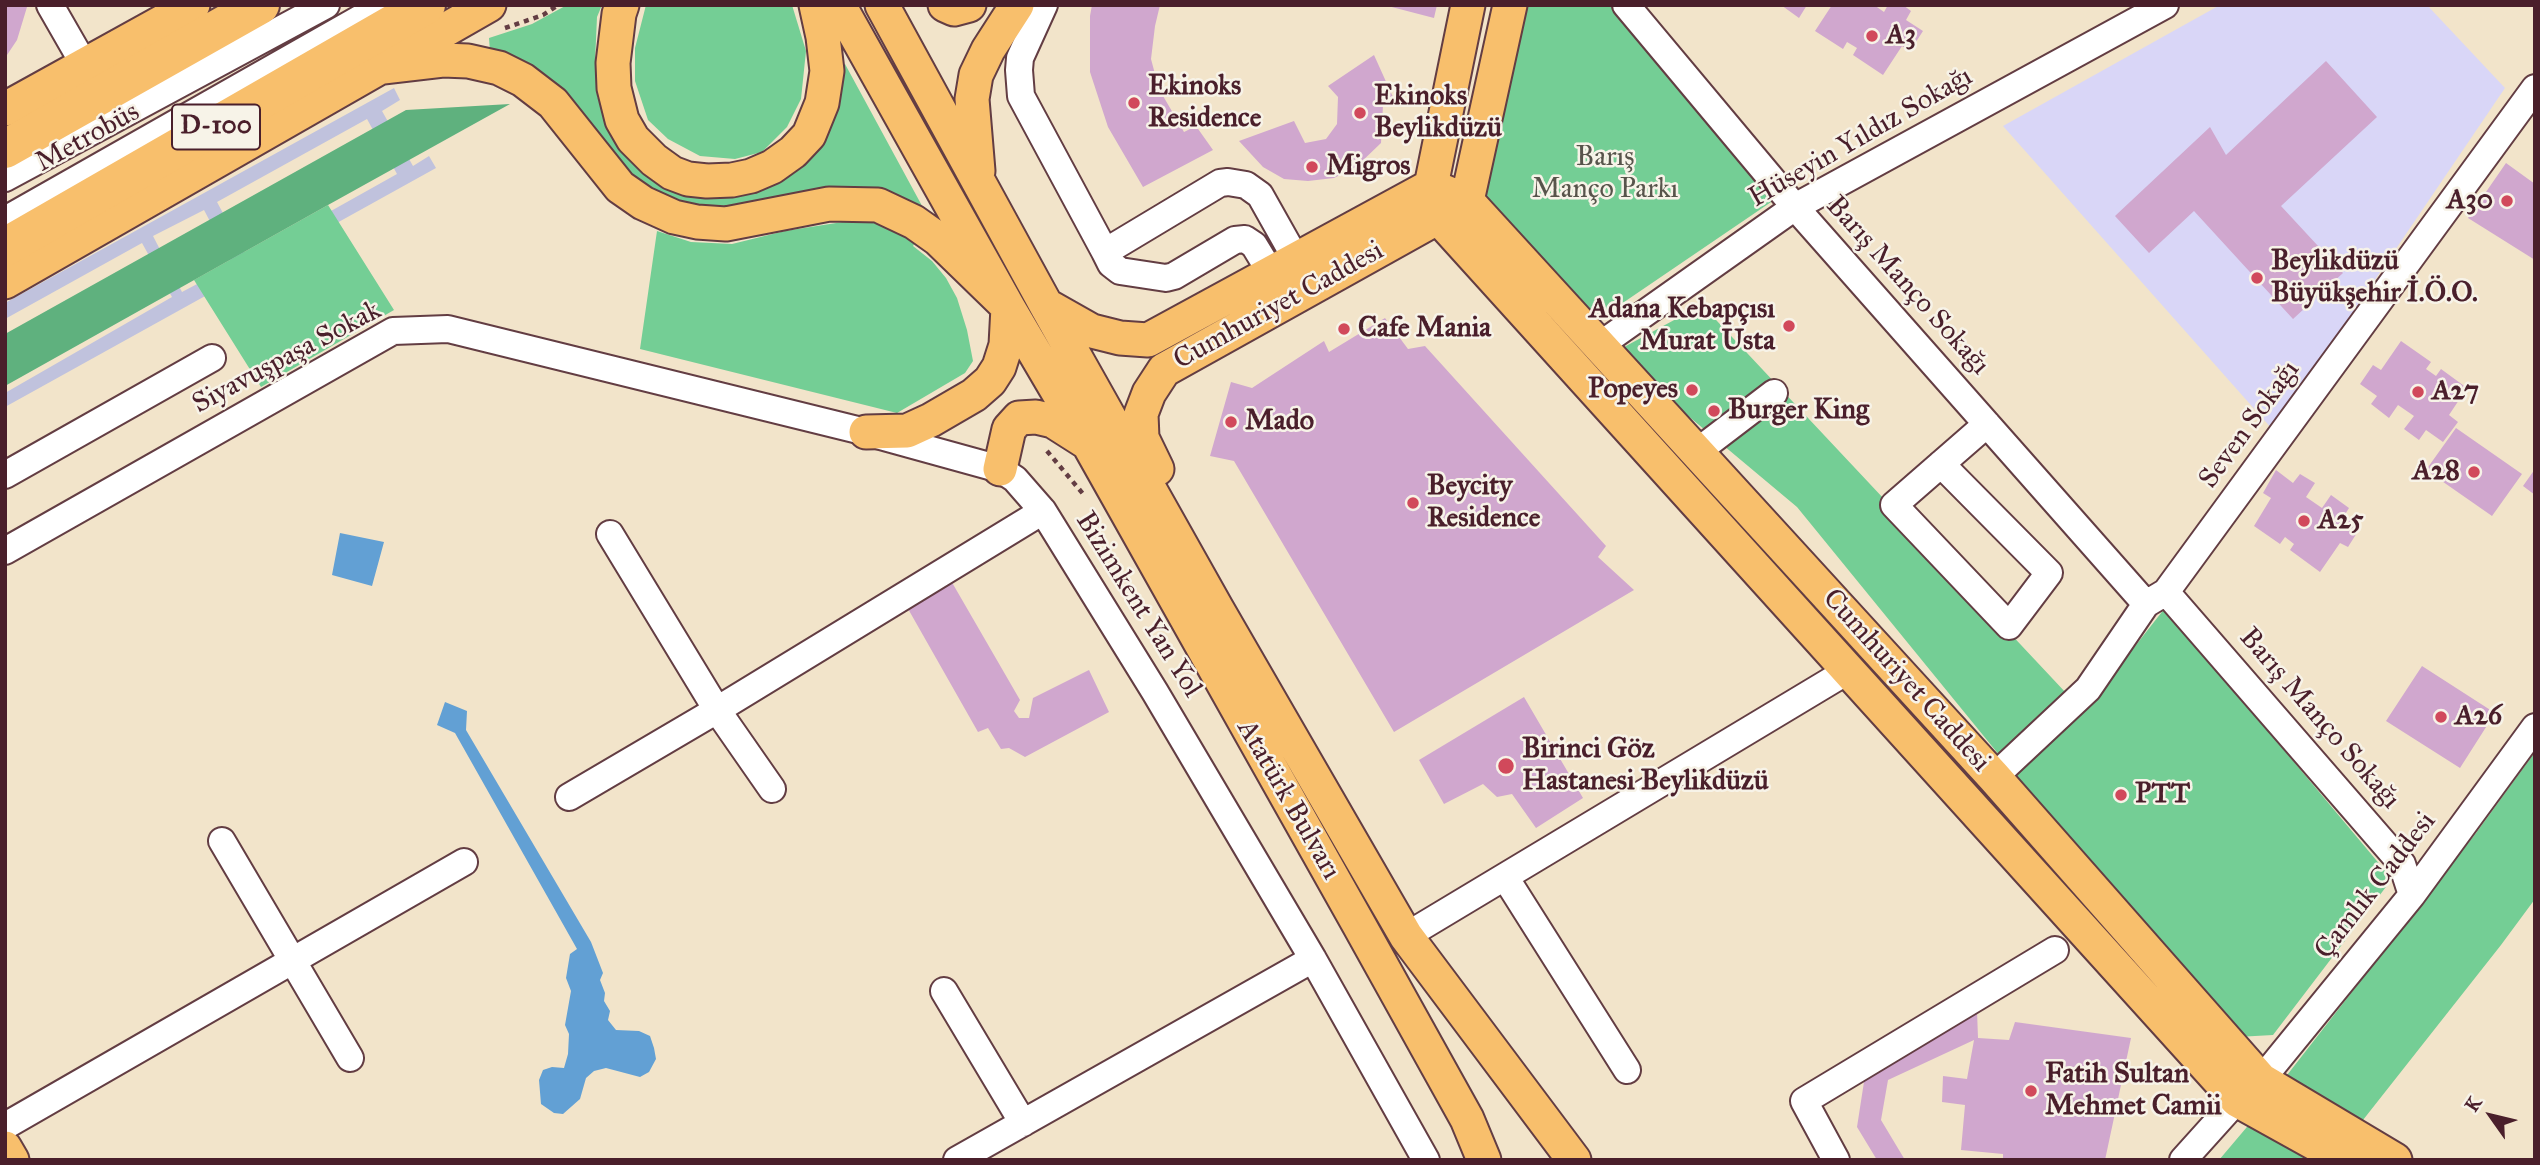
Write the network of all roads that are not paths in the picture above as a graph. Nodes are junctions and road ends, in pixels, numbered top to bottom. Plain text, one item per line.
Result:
1 (50, 5) edge
2 (192, 5) edge
3 (260, 5) edge
4 (326, 5) edge
5 (384, 5) edge
6 (426, 5) edge
7 (622, 5) edge
8 (816, 5) edge
9 (839, 5) edge
10 (882, 5) edge
11 (945, 5) edge
12 (969, 5) edge
13 (1017, 5) edge
14 (1044, 5) edge
15 (1468, 5) edge
16 (1510, 5) edge
17 (1626, 5) edge
18 (2165, 5) edge
19 (491, 18) edge
20 (85, 66) junction
21 (383, 67) junction
22 (2535, 88) edge
23 (5, 109) edge
24 (5, 149) edge
25 (5, 178) edge
26 (979, 184) junction
27 (1434, 201) junction
28 (1467, 201) junction
29 (1795, 206) junction
30 (5, 220) edge
31 (5, 247) edge
32 (1105, 252) junction
33 (1283, 266) junction
34 (5, 282) edge
35 (1046, 305) junction
36 (1008, 307) junction
37 (1600, 345) junction
38 (212, 358) dead end
39 (1570, 366) junction
40 (1774, 393) dead end
41 (1987, 424) junction
42 (866, 432) junction
43 (1088, 443) junction
44 (1698, 451) junction
45 (1941, 464) junction
46 (1000, 469) junction
47 (5, 475) edge
48 (1043, 511) junction
49 (610, 534) dead end
50 (5, 551) edge
51 (2156, 598) junction
52 (1217, 609) junction
53 (1879, 652) junction
54 (1849, 670) junction
55 (717, 710) junction
56 (2535, 727) edge
57 (1994, 777) junction
58 (772, 789) dead end
59 (569, 797) dead end
60 (222, 841) dead end
61 (464, 862) dead end
62 (1504, 877) junction
63 (2413, 895) junction
64 (1406, 936) junction
65 (2055, 950) dead end
66 (1313, 959) junction
67 (291, 962) junction
68 (944, 991) dead end
69 (350, 1058) dead end
70 (1627, 1070) dead end
71 (2249, 1090) junction
72 (1535, 1105) junction
73 (1467, 1119) junction
74 (1023, 1123) junction
75 (5, 1126) edge
76 (5, 1148) edge
77 (967, 1157) edge
78 (12, 1160) edge
79 (1426, 1160) edge
80 (1483, 1160) edge
81 (1494, 1160) edge
82 (1559, 1160) edge
83 (1574, 1160) edge
84 (1836, 1160) edge
85 (2183, 1160) edge
86 (2345, 1160) edge
87 (2395, 1160) edge

1 - 20 street
2 - 20 main road
3 - 24 highway
4 - 25 street, Metrobüs
5 - 30 street, Metrobüs
6 - 31 highway, D-100
7 - 8 main road
9 - 36 main road
10 - 26 main road
11 - 12 main road
13 - 26 main road
14 - 32 street
15 - 27 main road
16 - 28 main road
17 - 29 street, Barış Manço Sokağı
18 - 29 street, Hüseyin Yıldız Sokağı
19 - 21 main road
20 - 23 main road
21 - 34 main road
21 - 36 main road
22 - 51 street, Seven Sokağı
26 - 35 main road
27 - 28 main road, Cumhuriyet Caddesi
27 - 33 main road, Cumhuriyet Caddesi
27 - 39 main road, Cumhuriyet Caddesi
27 - 52 main road, Cumhuriyet Caddesi
28 - 37 main road, Cumhuriyet Caddesi
29 - 37 street, Hüseyin Yıldız Sokağı
29 - 41 street, Barış Manço Sokağı
32 - 33 street
32 - 33 street
33 - 35 main road, Cumhuriyet Caddesi
35 - 52 main road
36 - 42 main road
36 - 43 main road, Atatürk Bulvarı
37 - 39 main road
37 - 44 main road, Cumhuriyet Caddesi
38 - 47 street
39 - 54 main road, Cumhuriyet Caddesi
40 - 44 street
41 - 45 street
41 - 51 street, Barış Manço Sokağı
42 - 46 street, Bizimkent Yan Yol
42 - 50 street, Siyavuşpaşa Sokak
43 - 46 main road
43 - 73 main road, Atatürk Bulvarı
44 - 53 main road, Cumhuriyet Caddesi
45 - 45 street
46 - 48 street, Bizimkent Yan Yol
48 - 55 street
48 - 66 street, Bizimkent Yan Yol
49 - 55 street
51 - 57 street, Seven Sokağı
51 - 63 street, Barış Manço Sokağı
52 - 64 main road, Atatürk Bulvarı
53 - 54 main road
53 - 57 main road, Cumhuriyet Caddesi
54 - 62 street
54 - 71 main road, Cumhuriyet Caddesi
55 - 58 street
55 - 59 street
56 - 63 street, Çamlık Caddesi
57 - 71 main road, Cumhuriyet Caddesi
60 - 67 street
61 - 67 street
62 - 64 street
62 - 70 street
63 - 71 street, Çamlık Caddesi
64 - 72 main road, Atatürk Bulvarı
65 - 84 street
66 - 74 street
66 - 79 street, Bizimkent Yan Yol
67 - 69 street
67 - 75 street
68 - 74 street
71 - 85 street, Çamlık Caddesi
71 - 86 main road, Cumhuriyet Caddesi
71 - 87 main road, Cumhuriyet Caddesi
72 - 82 main road
72 - 83 main road, Atatürk Bulvarı
73 - 80 main road, Atatürk Bulvarı
73 - 81 main road
74 - 77 street
76 - 78 main road

